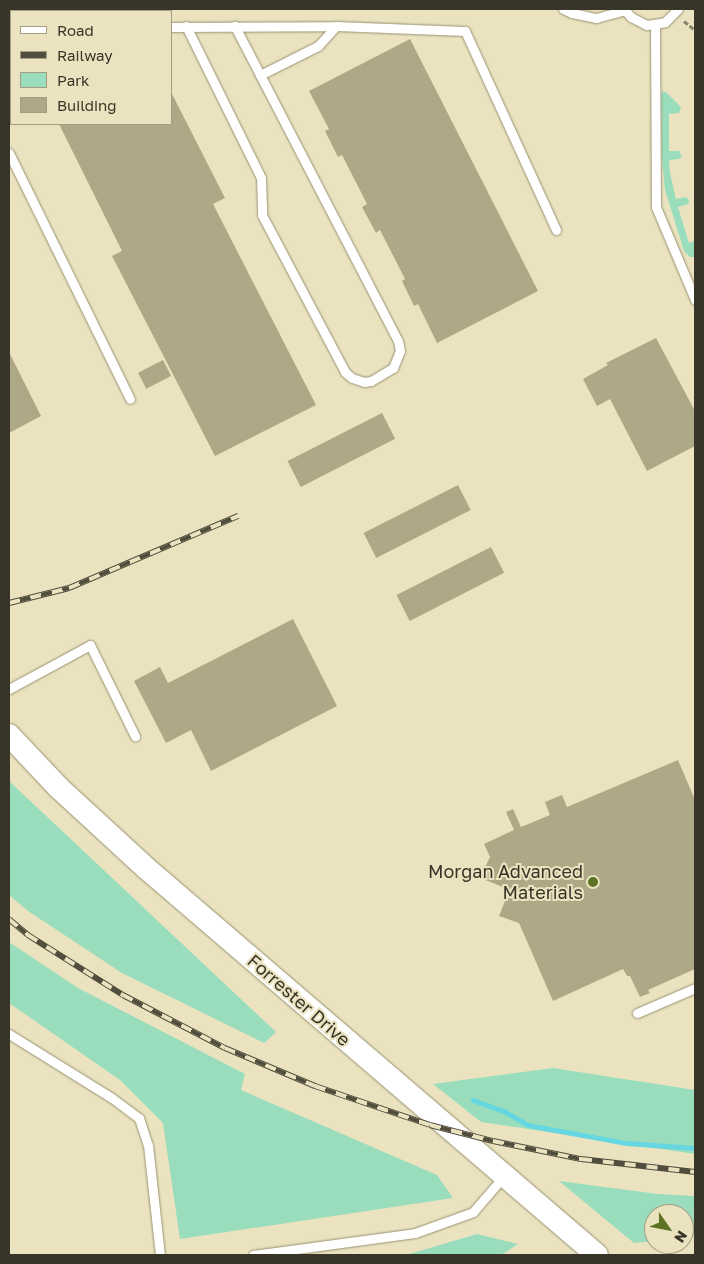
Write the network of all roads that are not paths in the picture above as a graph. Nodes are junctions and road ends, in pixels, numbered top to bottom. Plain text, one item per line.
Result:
1 (562, 9) edge
2 (625, 9) edge
3 (678, 9) edge
4 (654, 25) junction
5 (186, 26) junction
6 (235, 26) junction
7 (336, 26) junction
8 (172, 27) edge
9 (260, 75) junction
10 (9, 153) edge
11 (556, 230) dead end
12 (695, 300) edge
13 (130, 399) dead end
14 (9, 689) edge
15 (9, 735) edge
16 (135, 736) dead end
17 (695, 988) edge
18 (637, 1013) dead end
19 (9, 1034) edge
20 (504, 1176) junction
21 (160, 1255) edge
22 (253, 1255) edge
23 (597, 1255) edge

1 - 2 lane
2 - 4 lane
3 - 4 lane
4 - 12 lane
5 - 6 lane
5 - 8 lane
5 - 9 lane
6 - 7 lane
6 - 9 lane
7 - 9 lane
7 - 11 lane
10 - 13 lane
14 - 16 lane
15 - 20 street, Forrester Drive
17 - 18 lane
19 - 21 lane
20 - 22 lane
20 - 23 street, Forrester Drive

